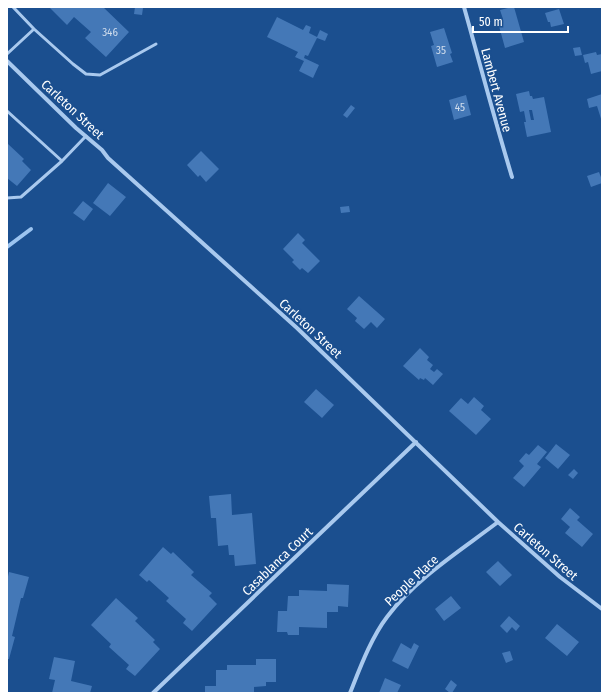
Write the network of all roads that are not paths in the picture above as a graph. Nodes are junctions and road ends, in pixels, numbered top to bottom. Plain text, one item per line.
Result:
1 (13, 7) edge
2 (464, 7) edge
3 (34, 30) junction
4 (156, 44) dead end
5 (7, 54) edge
6 (7, 61) edge
7 (7, 111) edge
8 (86, 136) junction
9 (62, 161) junction
10 (512, 177) dead end
11 (7, 198) edge
12 (416, 442) junction
13 (498, 522) junction
14 (602, 610) edge
15 (153, 693) edge
16 (350, 693) edge

1 - 3 lane
2 - 10 street, Lambert Avenue
3 - 4 lane
3 - 5 lane
6 - 8 street, Carleton Street
7 - 9 lane
8 - 9 lane
8 - 12 street, Carleton Street
9 - 11 lane
12 - 13 street, Carleton Street
12 - 15 street, Casablanca Court
13 - 14 street, Carleton Street
13 - 16 street, People Place

